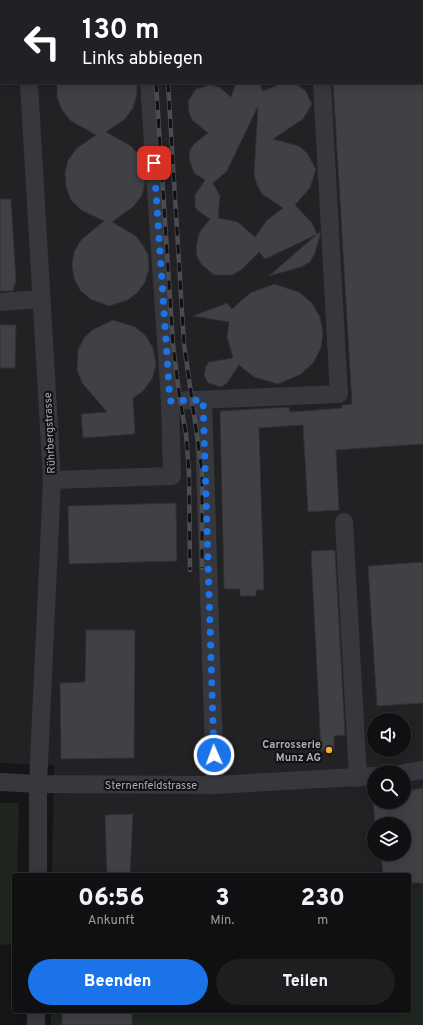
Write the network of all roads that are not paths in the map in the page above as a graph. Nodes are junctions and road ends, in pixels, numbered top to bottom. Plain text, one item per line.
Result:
1 (29, 84) edge
2 (149, 84) edge
3 (322, 84) edge
4 (41, 298) junction
5 (0, 302) edge
6 (203, 400) junction
7 (170, 401) junction
8 (52, 480) junction
9 (344, 522) dead end
10 (423, 770) edge
11 (411, 772) edge
12 (366, 777) edge
13 (0, 782) edge
14 (38, 784) junction
15 (215, 785) junction
16 (38, 873) edge
17 (36, 1013) edge
18 (36, 1025) edge

1 - 4 street, Rührbergstrasse
2 - 7 street
3 - 6 street
4 - 5 street
4 - 8 street, Rührbergstrasse
6 - 7 street
6 - 15 street
7 - 8 street
8 - 14 street, Rührbergstrasse
9 - 12 street
10 - 11 street
12 - 15 street, Sternenfeldstrasse
13 - 14 street, Sternenfeldstrasse
14 - 15 street, Sternenfeldstrasse
14 - 16 street, Rührbergstrasse
17 - 18 street

